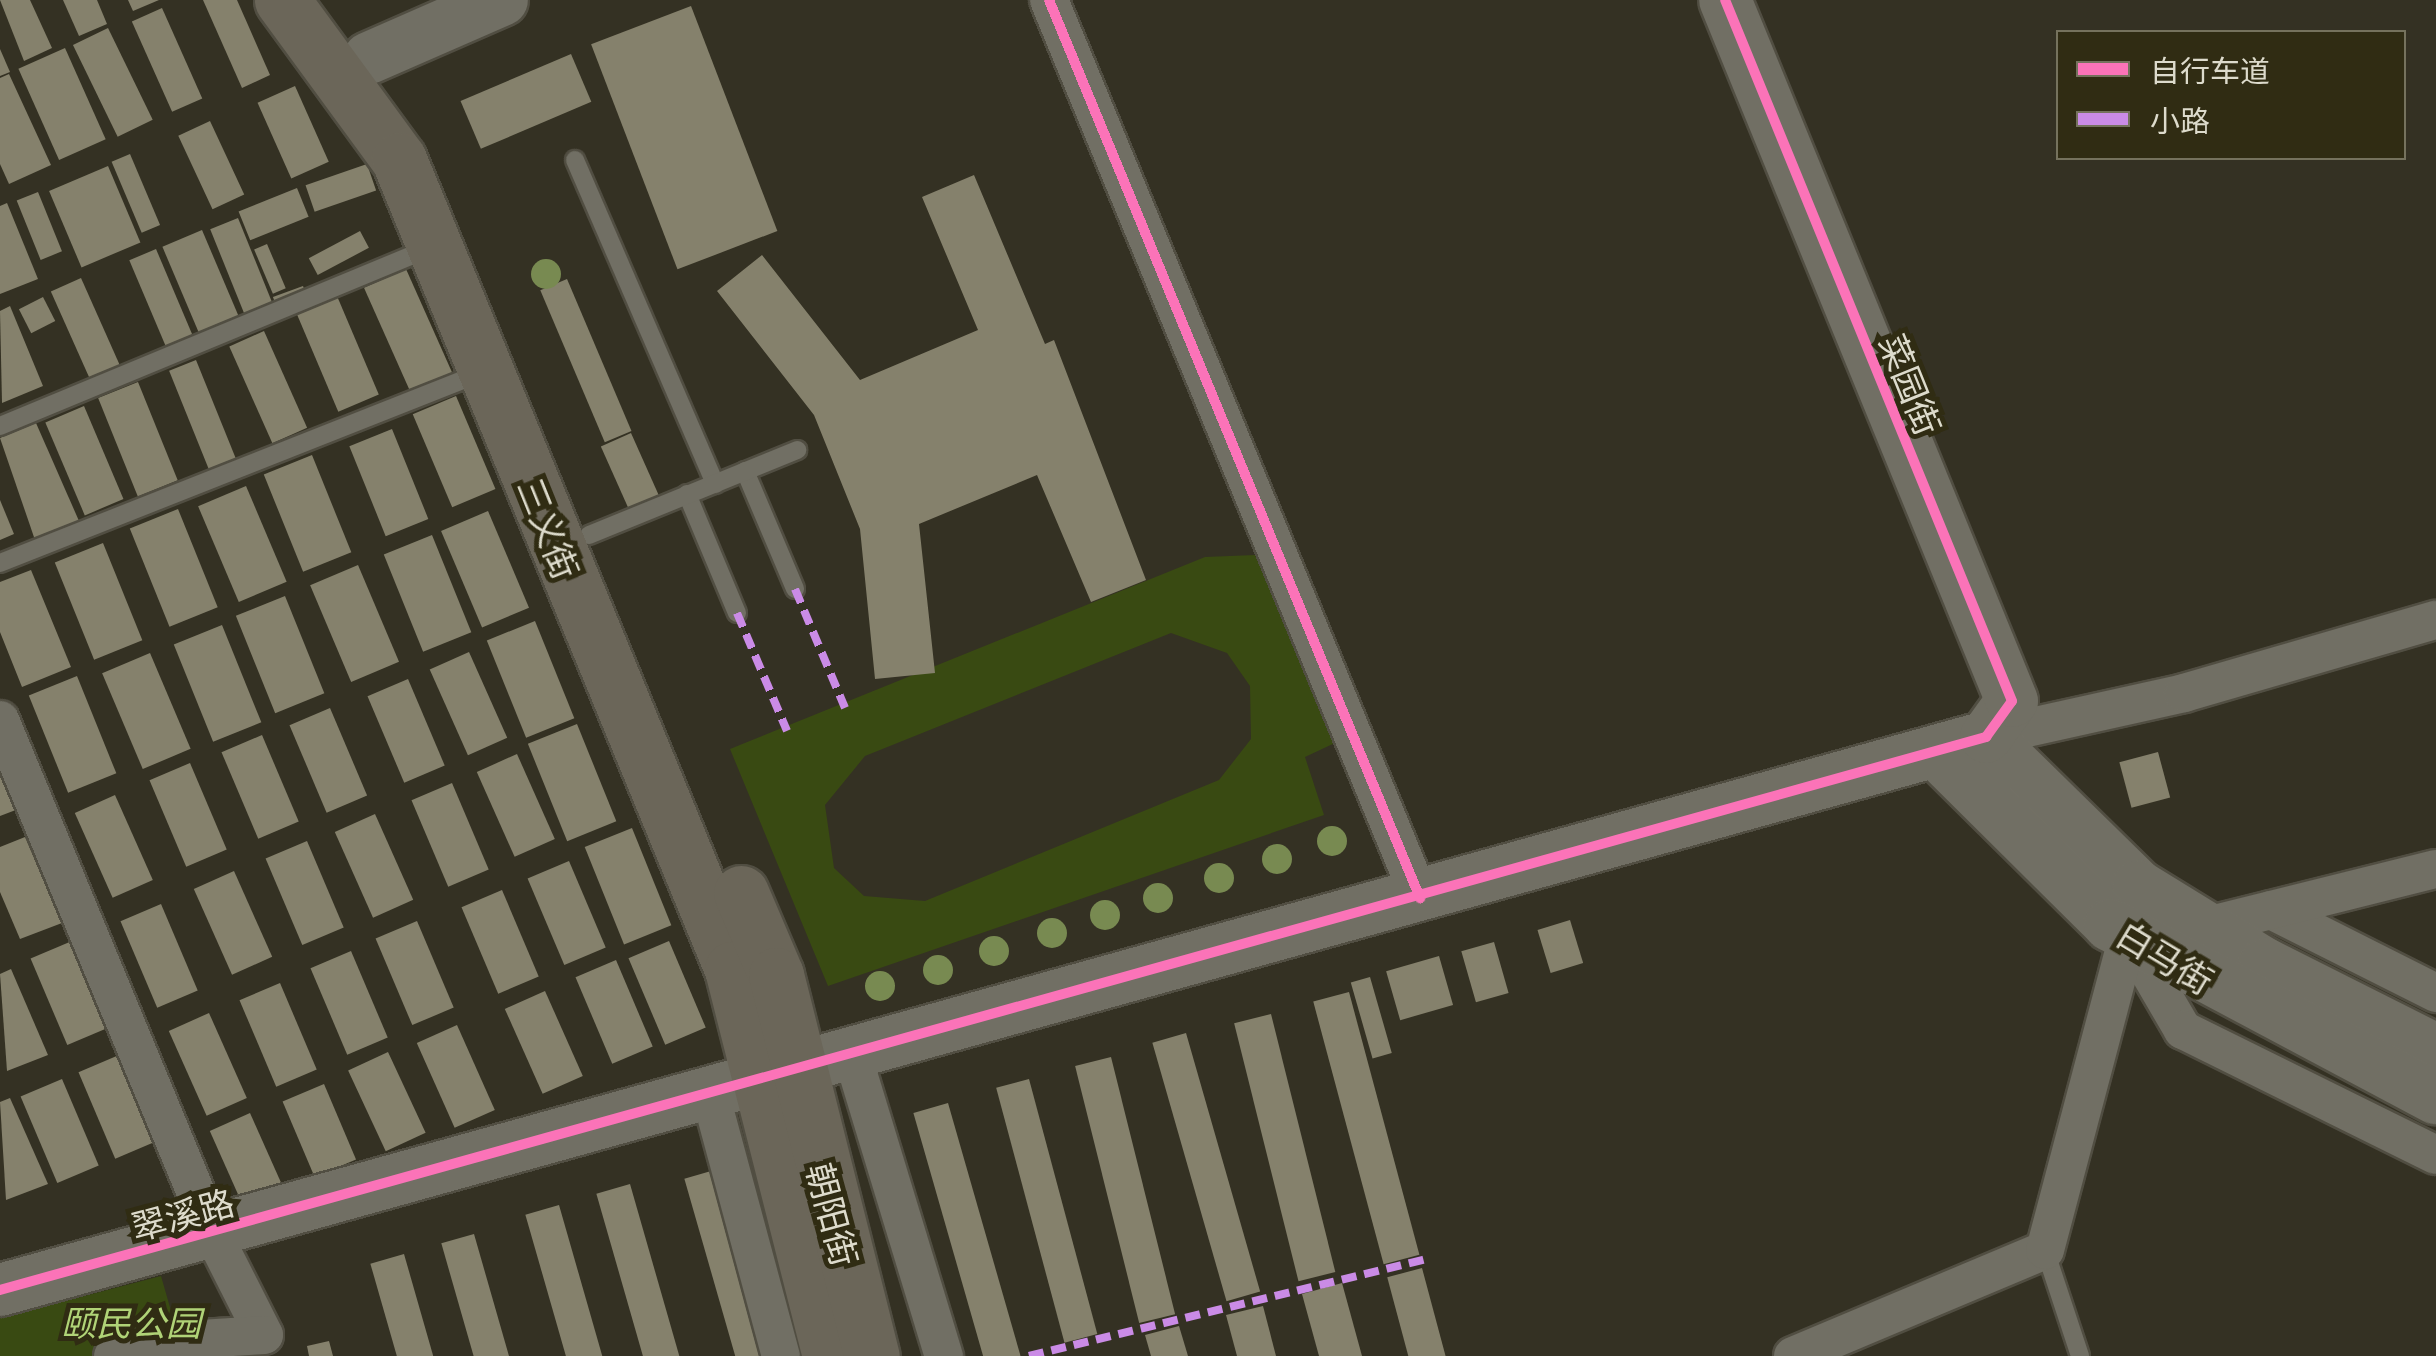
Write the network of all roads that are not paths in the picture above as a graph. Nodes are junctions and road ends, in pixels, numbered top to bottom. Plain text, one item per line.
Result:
1 (282, 0) edge
2 (328, 0) edge
3 (502, 0) edge
4 (1049, 0) edge
5 (1725, 0) edge
6 (369, 58) junction
7 (575, 160) dead end
8 (434, 246) junction
9 (485, 370) junction
10 (0, 426) edge
11 (797, 450) dead end
12 (745, 471) junction
13 (715, 484) junction
14 (687, 494) junction
15 (589, 534) junction
16 (0, 564) edge
17 (795, 590) dead end
18 (737, 613) dead end
19 (2436, 620) edge
20 (0, 720) edge
21 (1986, 737) junction
22 (1938, 755) junction
23 (2436, 869) edge
24 (1420, 898) junction
25 (2271, 910) junction
26 (2203, 927) junction
27 (2128, 936) junction
28 (2436, 993) edge
29 (2436, 1050) edge
30 (853, 1057) junction
31 (783, 1077) junction
32 (711, 1096) junction
33 (2436, 1098) edge
34 (2436, 1155) edge
35 (213, 1234) junction
36 (2044, 1250) junction
37 (0, 1290) edge
38 (113, 1356) edge
39 (781, 1356) edge
40 (830, 1356) edge
41 (872, 1356) edge
42 (944, 1356) edge
43 (1792, 1356) edge
44 (2080, 1356) edge

1 - 8 main road, 三义街
2 - 6 main road, 三义街
3 - 6 street
4 - 24 street
5 - 21 street, 菜园街
6 - 15 main road, 三义街
7 - 13 lane
8 - 9 main road, 三义街
8 - 10 lane
9 - 16 lane
9 - 31 main road, 三义街
11 - 12 lane
12 - 13 lane
12 - 17 lane
13 - 14 lane
14 - 15 lane
14 - 18 lane
15 - 31 main road, 三义街
19 - 21 street
20 - 35 street
21 - 22 street
21 - 26 street, 白马街
22 - 24 street, 翠溪路
22 - 27 street, 白马街
23 - 25 street
24 - 30 street, 翠溪路
25 - 26 street
25 - 28 street
26 - 29 street, 白马街
27 - 33 street, 白马街
27 - 34 street
27 - 36 street
30 - 31 street, 翠溪路
30 - 42 street
31 - 32 street, 翠溪路
31 - 40 main road, 朝阳街
31 - 41 main road, 朝阳街
32 - 35 street, 翠溪路
32 - 39 street
35 - 37 street, 翠溪路
35 - 38 street
36 - 43 street
36 - 44 lane

